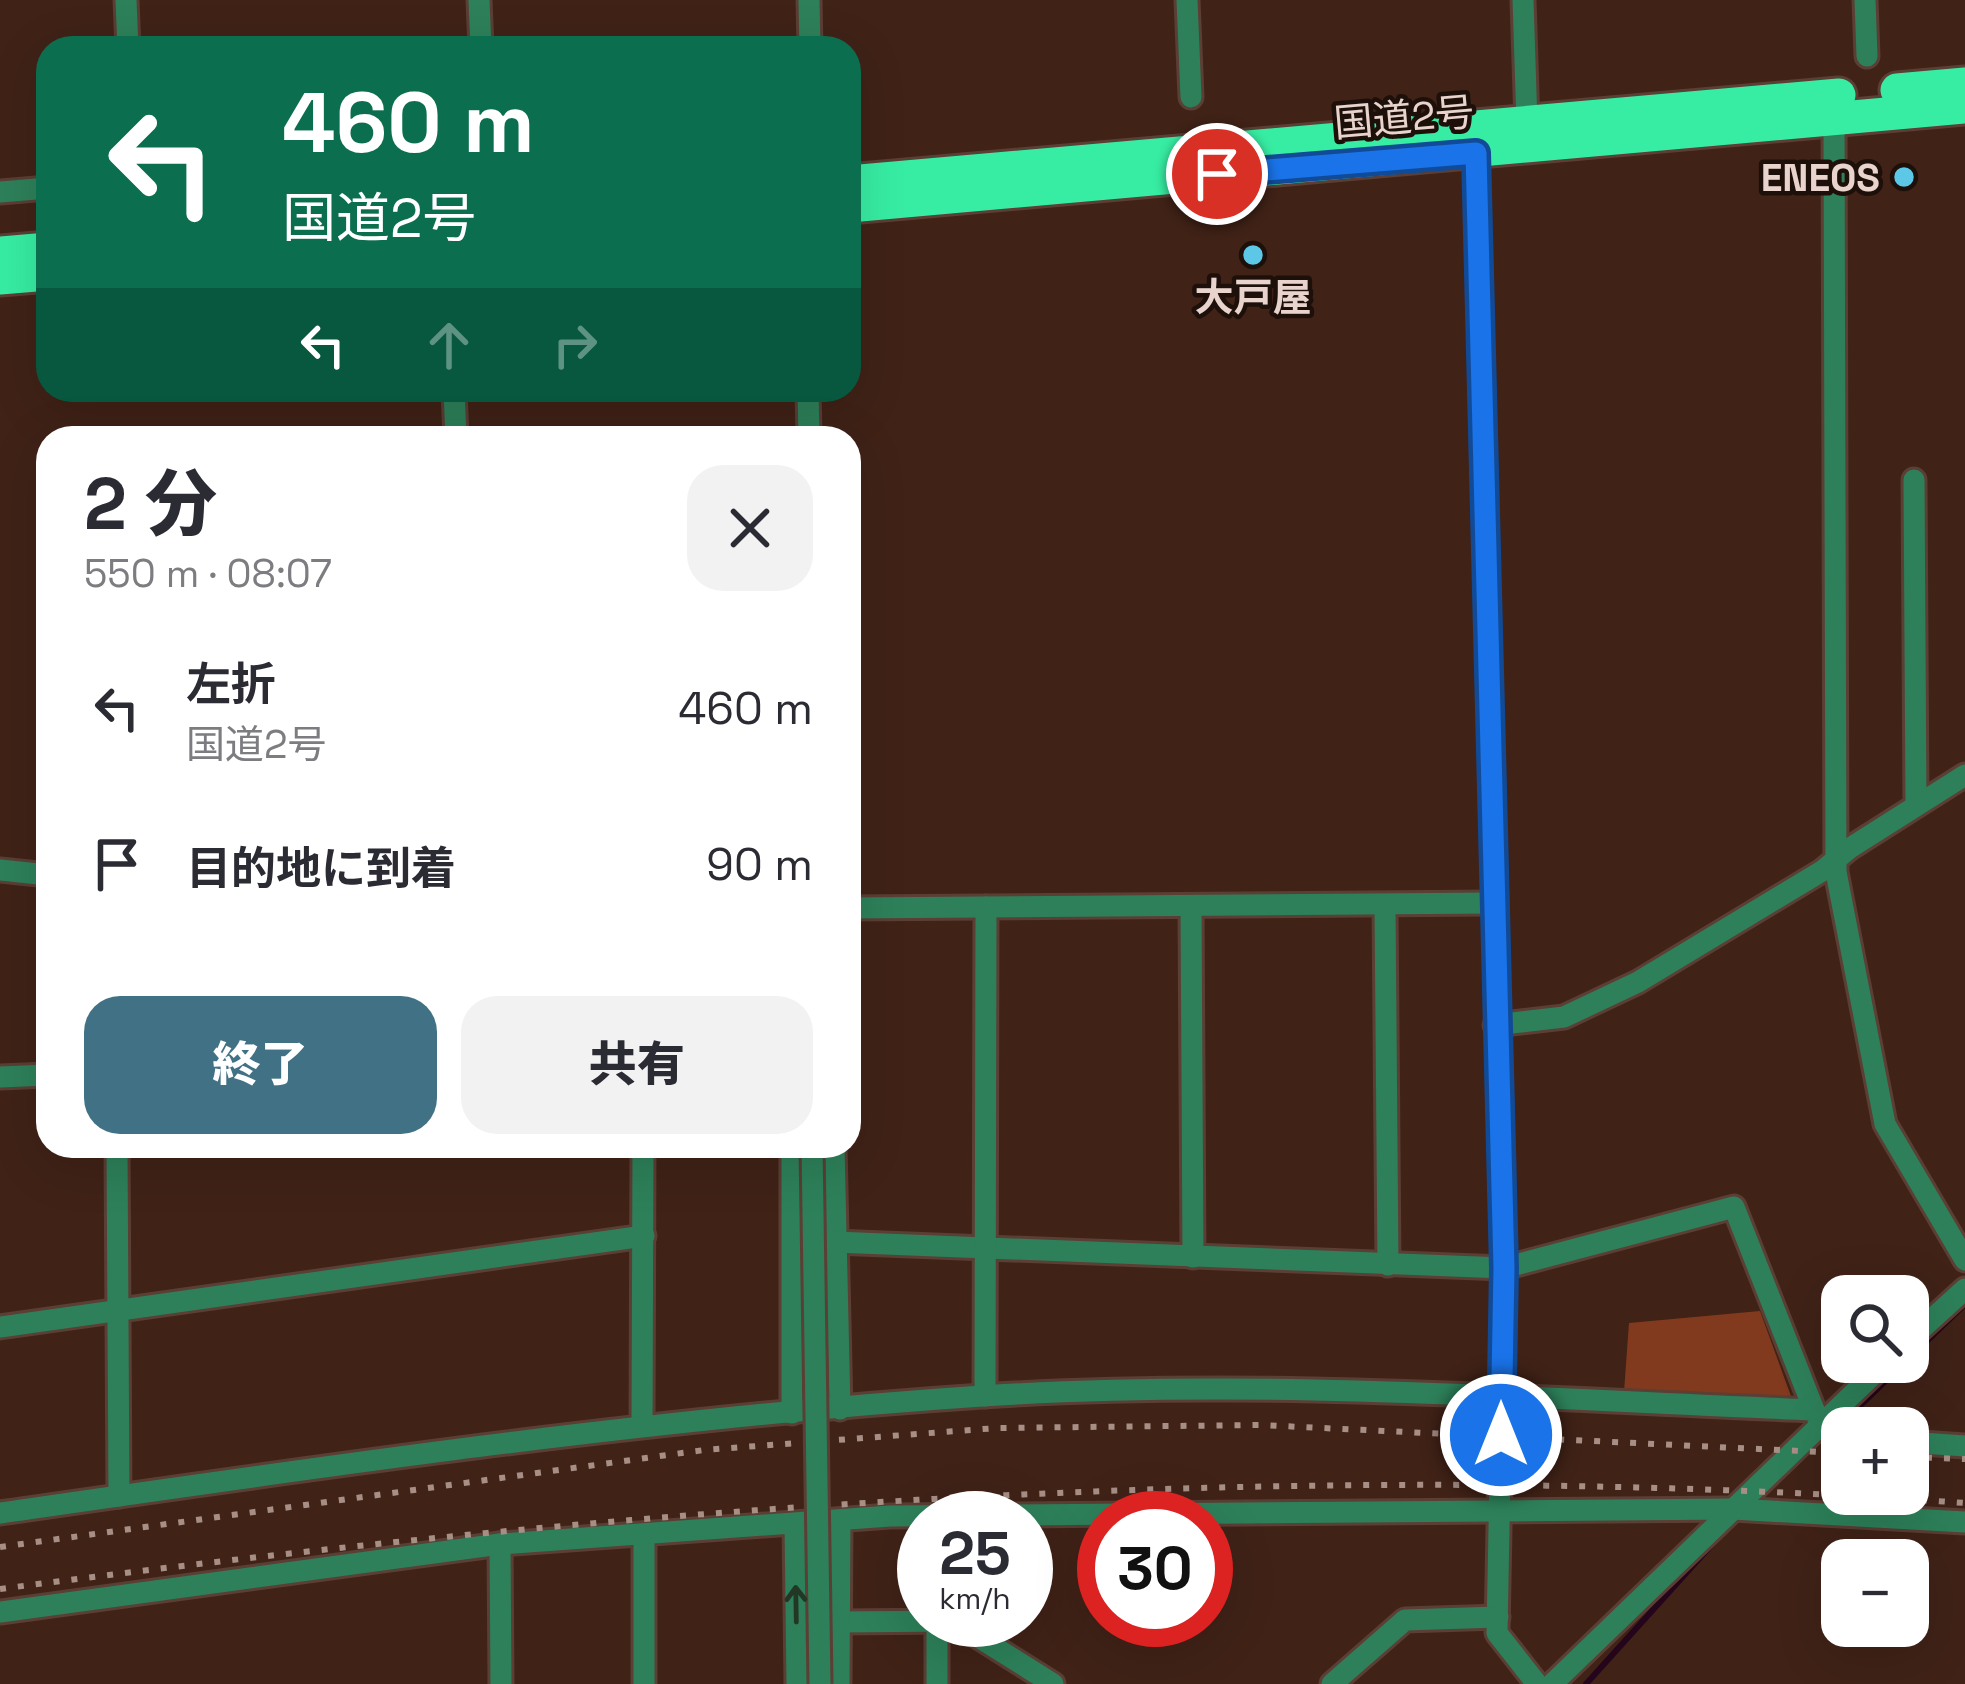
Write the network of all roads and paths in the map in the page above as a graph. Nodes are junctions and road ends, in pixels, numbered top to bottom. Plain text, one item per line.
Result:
1 (126, 0) edge
2 (479, 0) edge
3 (809, 0) edge
4 (1186, 0) edge
5 (1523, 0) edge
6 (1865, 0) edge
7 (128, 36) edge
8 (480, 36) edge
9 (810, 36) edge
10 (1867, 56) dead end
11 (1965, 84) edge
12 (1191, 97) dead end
13 (1965, 107) edge
14 (1834, 119) junction
15 (1527, 124) junction
16 (1476, 140) junction
17 (861, 181) edge
18 (36, 189) edge
19 (0, 192) edge
20 (861, 205) edge
21 (36, 250) edge
22 (0, 253) edge
23 (36, 275) edge
24 (0, 278) edge
25 (1914, 480) dead end
26 (1965, 775) edge
27 (1916, 805) junction
28 (1836, 859) junction
29 (0, 869) edge
30 (36, 873) edge
31 (1492, 903) junction
32 (1385, 905) junction
33 (1191, 906) junction
34 (986, 907) junction
35 (861, 908) edge
36 (1495, 1025) junction
37 (36, 1076) edge
38 (0, 1077) edge
39 (116, 1158) edge
40 (644, 1158) edge
41 (791, 1158) edge
42 (812, 1158) edge
43 (834, 1158) edge
44 (644, 1236) junction
45 (834, 1242) junction
46 (988, 1245) junction
47 (1193, 1257) junction
48 (1965, 1260) edge
49 (1388, 1265) junction
50 (1504, 1268) junction
51 (1965, 1288) edge
52 (118, 1310) junction
53 (1929, 1321) edge
54 (0, 1327) edge
55 (1860, 1383) edge
56 (985, 1396) junction
57 (1501, 1398) junction
58 (839, 1409) junction
59 (792, 1413) junction
60 (1818, 1418) junction
61 (1821, 1420) edge
62 (642, 1426) junction
63 (1929, 1443) edge
64 (1965, 1446) edge
65 (119, 1496) junction
66 (1502, 1509) junction
67 (1733, 1509) junction
68 (0, 1513) edge
69 (840, 1520) junction
70 (1965, 1522) edge
71 (795, 1524) junction
72 (644, 1534) junction
73 (500, 1544) junction
74 (0, 1612) edge
75 (1498, 1617) junction
76 (897, 1621) edge
77 (839, 1622) junction
78 (937, 1647) edge
79 (994, 1647) edge
80 (501, 1684) edge
81 (644, 1684) edge
82 (797, 1684) edge
83 (820, 1684) edge
84 (839, 1684) edge
85 (937, 1684) edge
86 (1053, 1684) edge
87 (1332, 1684) edge
88 (1538, 1684) edge
89 (1552, 1684) edge

1 - 7 street
2 - 8 street
3 - 9 street
4 - 12 street
5 - 15 street
6 - 10 street
11 - 15 highway, 国道2号
13 - 14 highway, 国道2号
14 - 16 highway, 国道2号
14 - 28 street
15 - 16 highway, 国道2号
16 - 17 highway, 国道2号
16 - 20 highway, 国道2号
16 - 31 street
18 - 19 street
21 - 22 highway
23 - 24 highway
25 - 27 street
26 - 27 street
27 - 28 street
28 - 36 street
28 - 48 street
29 - 30 street
31 - 32 street
31 - 36 street
32 - 33 street
32 - 49 street
33 - 34 street
33 - 47 street
34 - 35 street
34 - 46 street
36 - 50 street
37 - 38 street
39 - 52 street
40 - 44 street
41 - 59 street
42 - 83 street, bridge
43 - 45 street
44 - 52 street
44 - 62 street
45 - 46 street
45 - 58 street
46 - 47 street
46 - 56 street
47 - 49 street
49 - 50 street
50 - 57 street
50 - 60 street
51 - 53 street
52 - 54 street
52 - 65 street
55 - 60 street
56 - 57 street
56 - 58 street
57 - 60 street
57 - 66 street
58 - 59 street
59 - 62 street
60 - 61 street
60 - 67 street
62 - 65 street
63 - 64 street
65 - 68 street
66 - 67 street
66 - 69 street
66 - 75 street
67 - 70 street
67 - 89 street
69 - 71 street
69 - 77 street
71 - 72 street
82 -> 71 street
72 - 73 street
72 - 81 street
73 - 74 street
73 - 80 street
75 - 87 street
75 - 88 street
76 - 77 street
77 - 84 street
78 - 85 street
79 - 86 street

